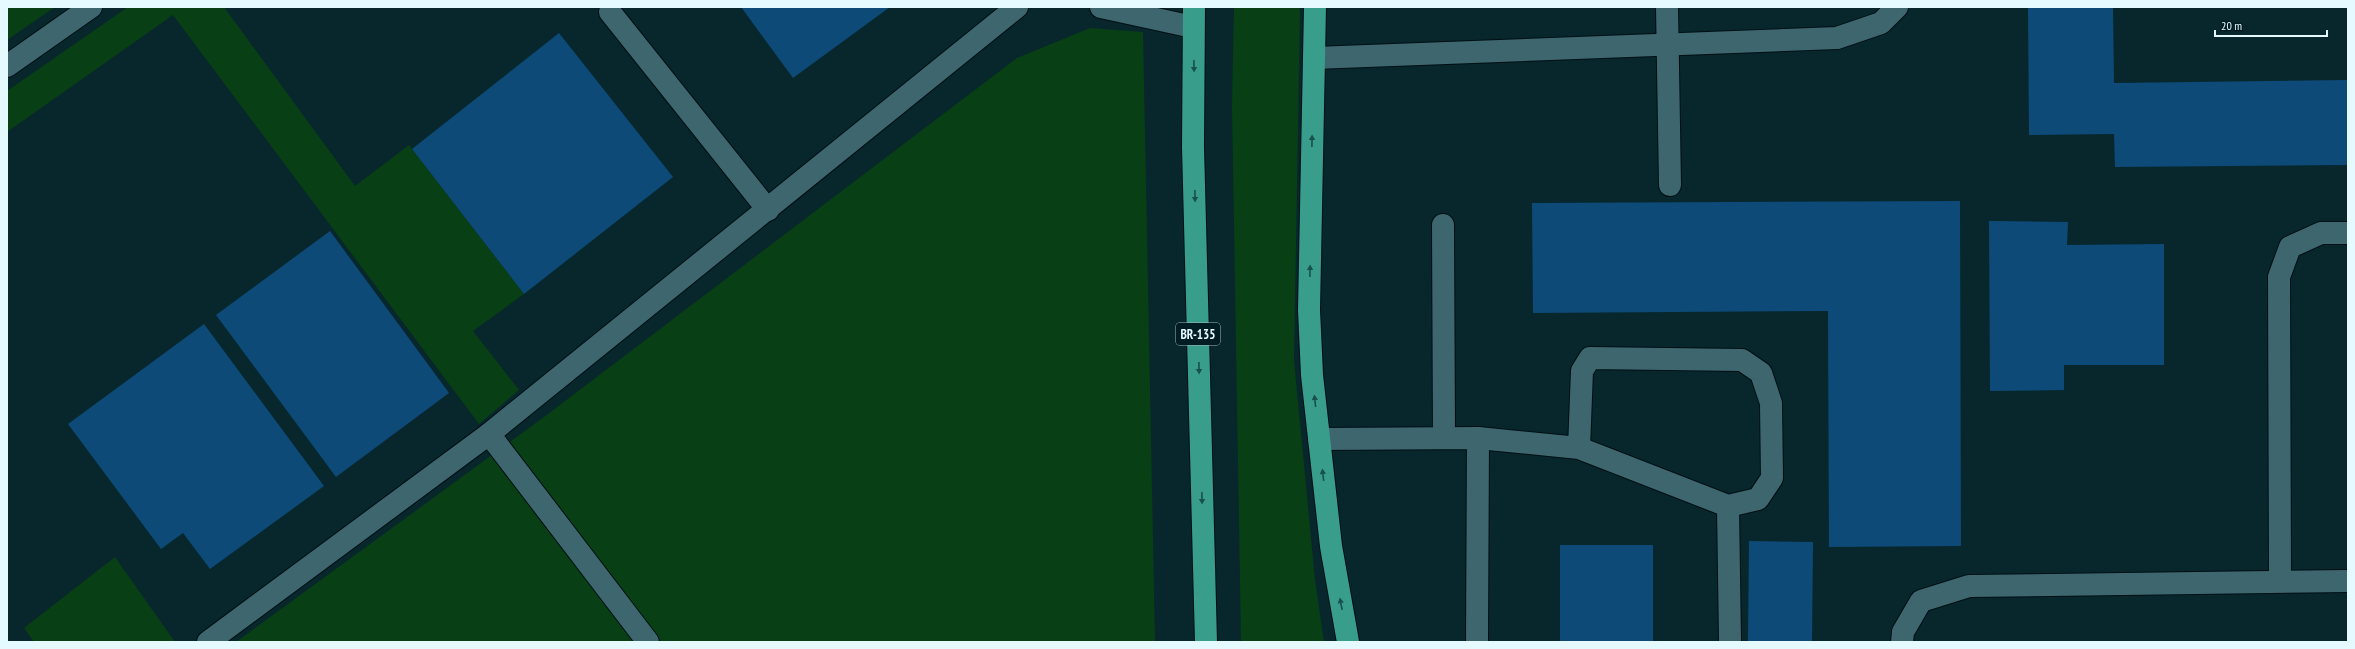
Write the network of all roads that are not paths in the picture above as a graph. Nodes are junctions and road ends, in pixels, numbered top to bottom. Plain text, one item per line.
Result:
1 (91, 7) edge
2 (1017, 7) edge
3 (1101, 7) edge
4 (1315, 7) edge
5 (1667, 7) edge
6 (1897, 7) edge
7 (610, 12) dead end
8 (1193, 17) edge
9 (1668, 44) junction
10 (1314, 58) junction
11 (7, 66) edge
12 (1670, 185) dead end
13 (768, 210) junction
14 (1443, 225) dead end
15 (2348, 233) edge
16 (489, 434) junction
17 (1444, 437) junction
18 (1478, 438) junction
19 (1319, 439) junction
20 (1579, 448) junction
21 (1728, 506) junction
22 (2280, 581) junction
23 (2348, 581) edge
24 (208, 642) edge
25 (648, 642) edge
26 (1206, 642) edge
27 (1348, 642) edge
28 (1477, 642) edge
29 (1730, 642) edge
30 (1902, 642) edge

1 - 11 lane
2 - 13 lane
3 - 8 lane
4 - 10 highway
5 - 9 lane
6 - 9 lane
7 - 13 lane
8 -> 26 highway, BR-135
9 - 10 lane
9 - 12 lane
19 -> 10 highway
13 - 16 lane
14 - 17 lane
15 - 22 lane
16 - 24 lane
16 - 25 lane
17 - 18 lane
17 - 19 lane
18 - 20 lane
18 - 28 lane
27 -> 19 highway
20 - 21 lane
20 - 21 lane
21 - 29 lane
22 - 23 lane
22 - 30 lane

